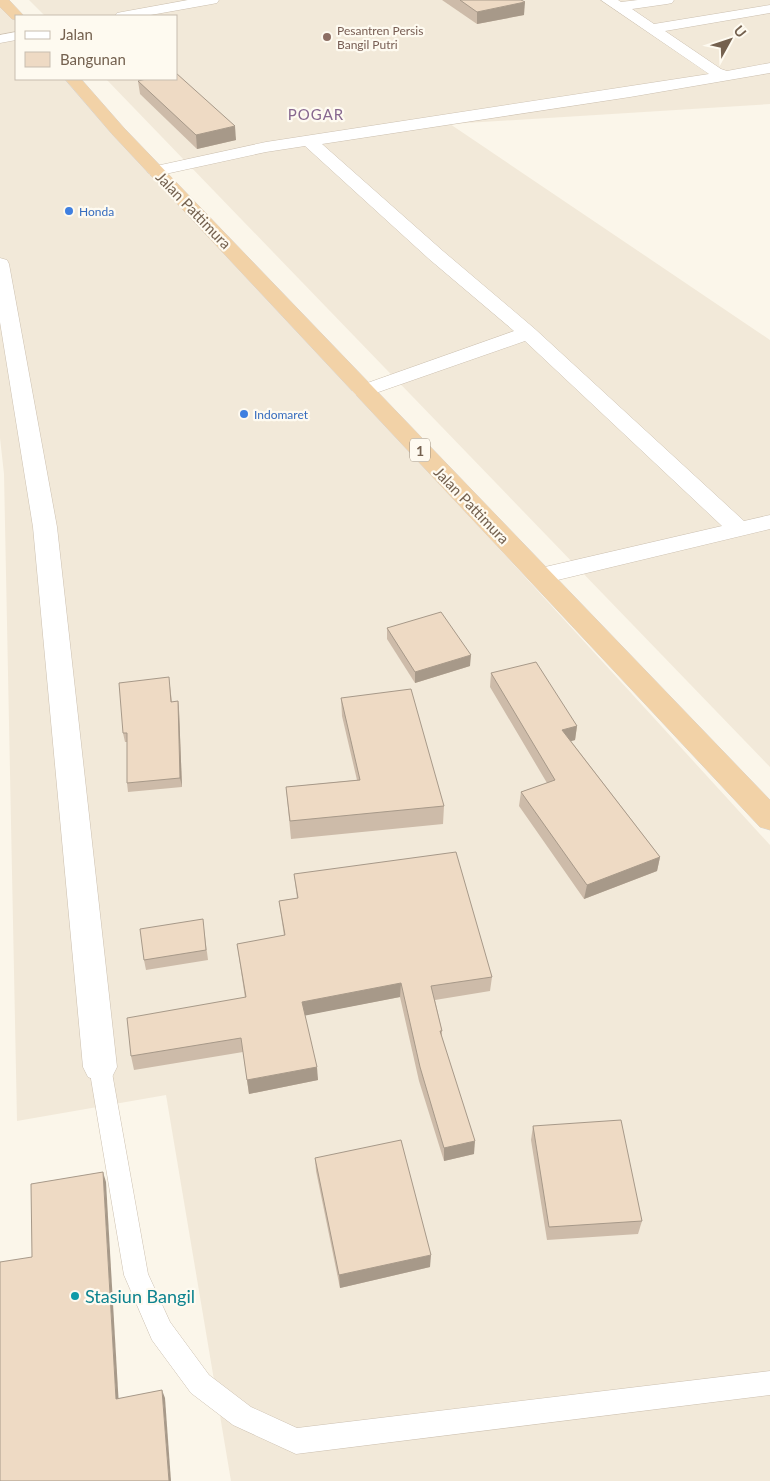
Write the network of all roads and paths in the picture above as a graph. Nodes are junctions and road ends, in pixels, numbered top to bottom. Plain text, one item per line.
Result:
1 (1, 0) edge
2 (212, 0) edge
3 (667, 0) edge
4 (613, 4) edge
5 (770, 9) edge
6 (16, 15) edge
7 (128, 15) edge
8 (651, 29) junction
9 (15, 36) edge
10 (0, 39) edge
11 (770, 68) edge
12 (724, 75) junction
13 (74, 80) edge
14 (308, 140) junction
15 (156, 170) junction
16 (0, 264) edge
17 (528, 333) junction
18 (364, 391) junction
19 (770, 522) edge
20 (739, 530) junction
21 (540, 576) junction
22 (770, 819) edge
23 (100, 1066) joint
24 (770, 1383) edge

1 - 6 highway
2 - 7 street
3 - 4 street
4 - 8 street
5 - 8 street
8 - 12 street
9 - 10 street
11 - 12 street
12 - 14 street
13 - 15 highway, Jalan Pattimura / 1
14 - 15 street
14 - 17 street
15 - 18 highway, Jalan Pattimura / 1
16 - 23 street
17 - 18 street
17 - 20 street
18 - 21 highway, Jalan Pattimura / 1
19 - 20 street
20 - 21 street
21 - 22 highway, Jalan Pattimura / 1
23 - 24 lane

